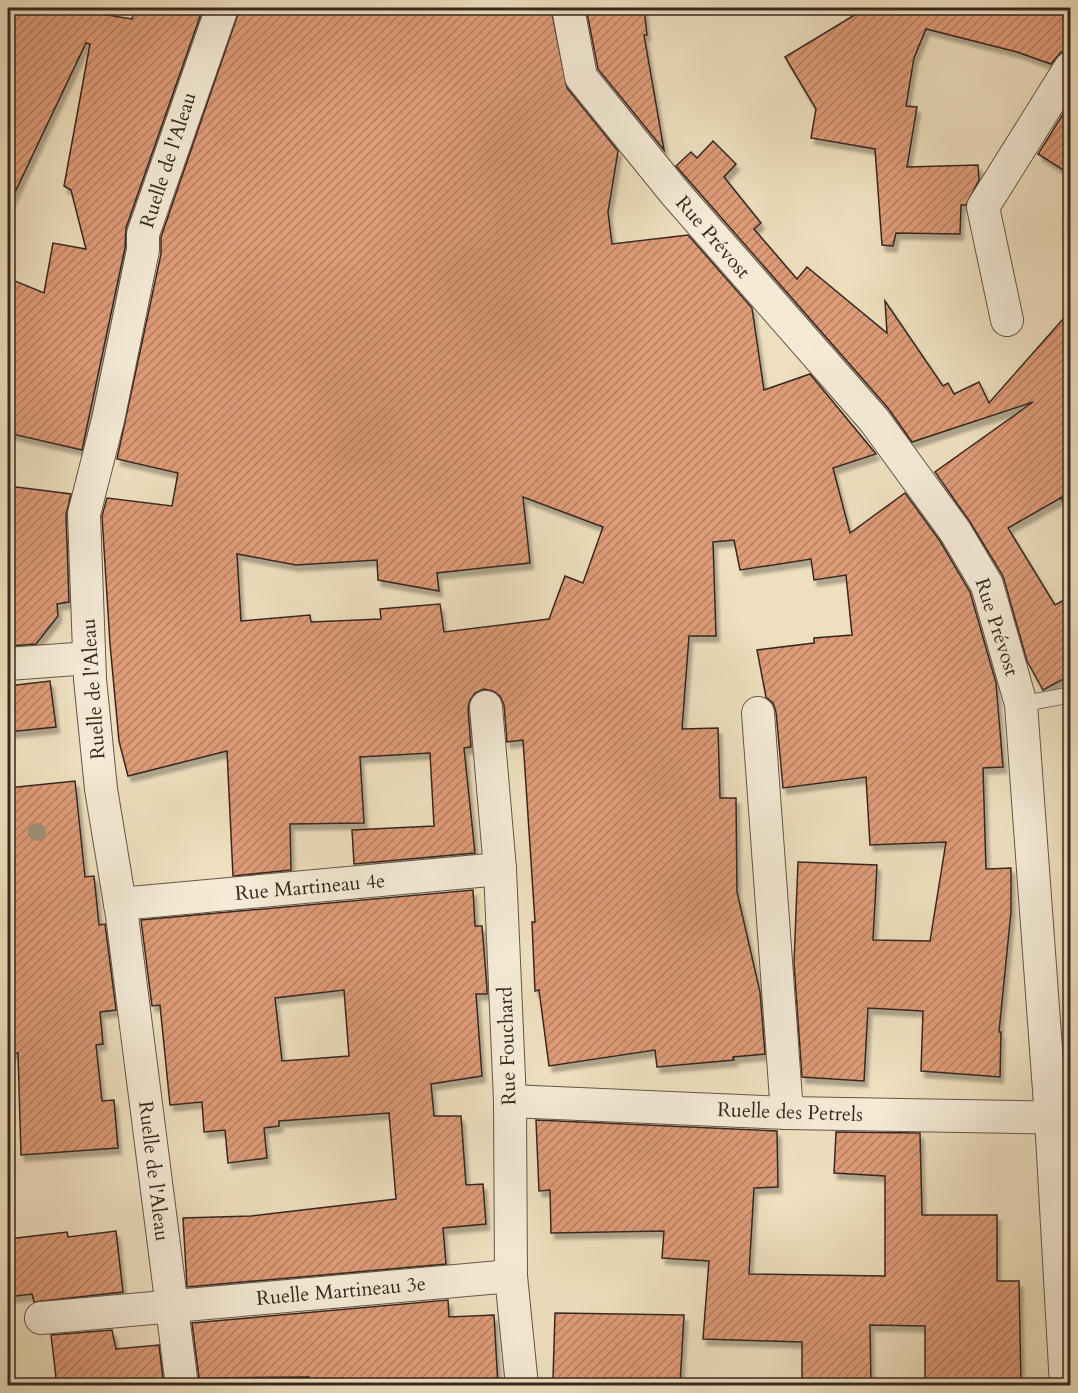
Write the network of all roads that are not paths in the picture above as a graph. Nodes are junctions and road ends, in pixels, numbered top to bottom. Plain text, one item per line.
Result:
1 (222, 8) edge
2 (568, 8) edge
3 (1071, 68) edge
4 (1007, 320) dead end
5 (89, 658) junction
6 (8, 664) edge
7 (1071, 695) edge
8 (1021, 704) junction
9 (486, 707) dead end
10 (758, 713) dead end
11 (500, 869) junction
12 (120, 904) junction
13 (510, 1101) junction
14 (787, 1113) junction
15 (1061, 1118) edge
16 (511, 1276) junction
17 (171, 1306) junction
18 (41, 1318) dead end
19 (182, 1386) edge
20 (522, 1386) edge
21 (1066, 1386) edge

1 - 5 street, Ruelle de l'Aleau
2 - 8 street, Rue Prévost
3 - 4 street
5 - 6 street
5 - 12 street, Ruelle de l'Aleau
7 - 8 lane
8 - 15 street, Rue Prévost
9 - 11 street, Rue Fouchard
10 - 14 street
11 - 12 street, Rue Martineau 4e
11 - 13 street, Rue Fouchard
12 - 17 street, Ruelle de l'Aleau
13 - 14 street, Ruelle des Petrels
13 - 16 street, Rue Fouchard
14 - 15 street, Ruelle des Petrels
15 - 21 street, Rue Prévost
16 - 17 street, Ruelle Martineau 3e
16 - 20 street, Rue Fouchard
17 - 18 street, Ruelle Martineau 3e
17 - 19 street, Ruelle de l'Aleau

